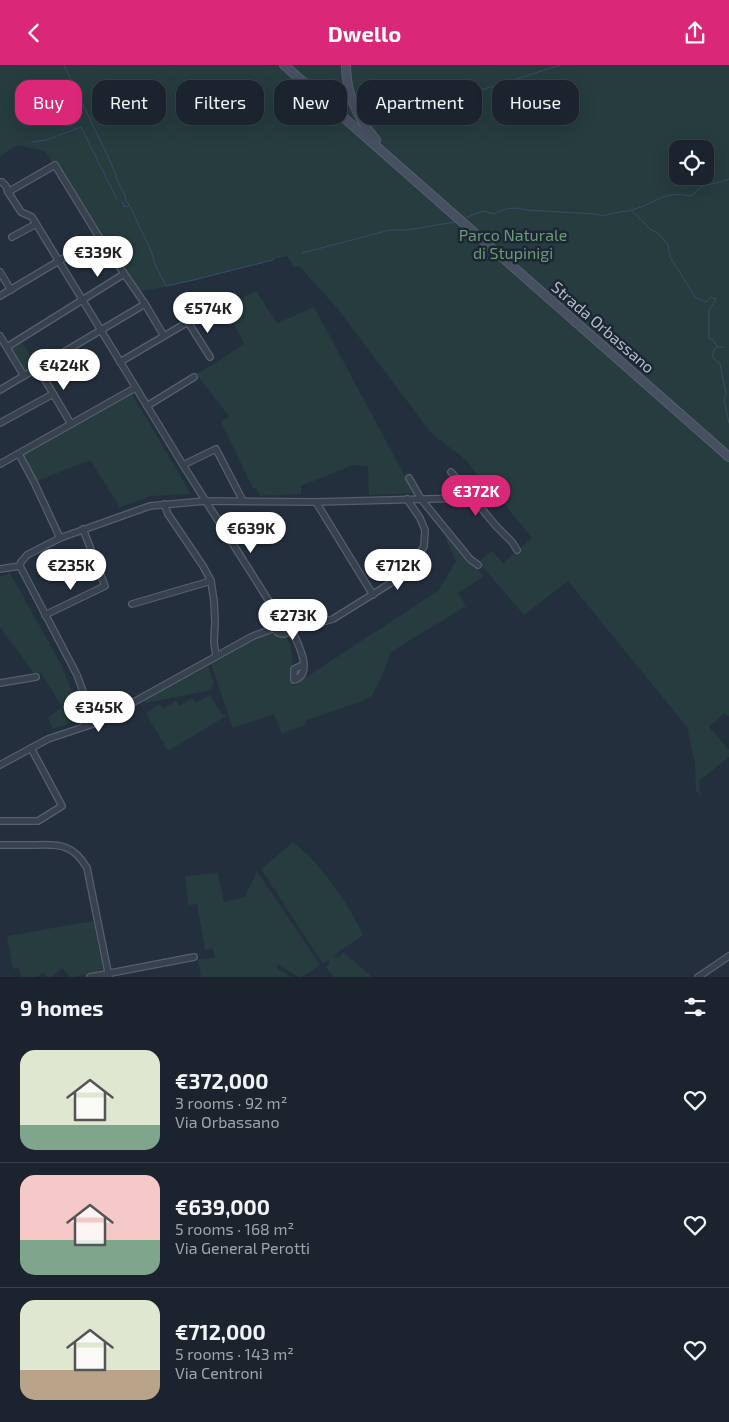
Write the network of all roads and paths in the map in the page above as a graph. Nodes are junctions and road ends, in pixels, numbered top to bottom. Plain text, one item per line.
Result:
1 (284, 65) edge
2 (346, 65) edge
3 (301, 80) edge
4 (349, 90) junction
5 (347, 117) edge
6 (347, 121) edge
7 (366, 134) junction
8 (0, 182) edge
9 (7, 189) junction
10 (36, 224) junction
11 (12, 237) dead end
12 (99, 237) junction
13 (59, 262) junction
14 (0, 272) edge
15 (124, 274) junction
16 (11, 290) junction
17 (0, 296) edge
18 (82, 300) junction
19 (145, 304) junction
20 (101, 330) junction
21 (0, 336) edge
22 (164, 336) junction
23 (7, 347) junction
24 (210, 357) dead end
25 (120, 362) junction
26 (38, 368) junction
27 (24, 377) junction
28 (194, 377) dead end
29 (135, 388) junction
30 (0, 390) edge
31 (53, 394) junction
32 (147, 406) junction
33 (0, 423) edge
34 (71, 424) junction
35 (18, 454) junction
36 (729, 457) edge
37 (0, 464) edge
38 (183, 465) junction
39 (452, 472) dead end
40 (409, 478) dead end
41 (474, 498) junction
42 (407, 499) junction
43 (421, 499) junction
44 (498, 499) dead end
45 (206, 501) junction
46 (243, 501) junction
47 (316, 502) junction
48 (164, 505) junction
49 (83, 529) junction
50 (60, 538) junction
51 (517, 550) dead end
52 (478, 565) dead end
53 (20, 566) junction
54 (0, 569) edge
55 (211, 581) junction
56 (373, 595) junction
57 (132, 604) dead end
58 (46, 615) junction
59 (279, 617) junction
60 (291, 626) junction
61 (275, 628) junction
62 (216, 656) junction
63 (303, 665) dead end
64 (36, 677) dead end
65 (0, 683) edge
66 (107, 716) junction
67 (89, 717) junction
68 (80, 728) junction
69 (31, 748) junction
70 (0, 765) edge
71 (0, 821) edge
72 (0, 845) edge
73 (194, 957) dead end
74 (729, 957) edge
75 (109, 975) edge
76 (90, 977) edge
77 (698, 977) edge

1 - 3 main road, Strada Orbassano
2 - 4 main road, Strada Orbassano
4 - 5 main road
4 - 7 main road, Strada Orbassano
6 - 7 main road, Strada Orbassano
7 - 36 main road, Strada Orbassano
8 - 9 street
9 - 10 street
9 - 12 street
10 - 11 street
10 - 13 street
12 - 13 street
12 - 15 street
13 - 16 street
13 - 18 street
14 - 16 street
15 - 18 street
15 - 19 street
16 - 17 street
18 - 20 street
18 - 23 street
19 - 20 street
19 - 22 street
20 - 25 street
20 - 26 street
21 - 23 street
22 - 24 street
22 - 25 street
23 - 27 street
25 - 29 street
26 - 27 street
26 - 31 street
27 - 30 street
28 - 32 street
29 - 32 street
29 - 34 street
31 - 33 street
31 - 34 street
32 - 38 street
34 - 35 street
35 - 37 street
35 - 50 street
38 - 45 street
38 - 46 street
39 - 41 street
40 - 43 street
41 - 43 street
41 - 44 street
41 - 51 street
42 - 43 street
42 - 47 street
42 - 56 street
43 - 52 street
45 - 46 street
45 - 48 street
45 - 59 street
46 - 47 street
47 - 56 street
48 - 49 street
48 - 55 street
49 - 50 street
49 - 58 street
50 - 53 street
53 - 54 street
53 - 58 street
55 - 57 street
55 - 62 street
56 - 60 street
58 - 67 street
59 - 60 street
59 - 61 street
60 - 61 street
60 - 63 street
61 - 62 street
62 - 66 street
64 - 65 street
66 - 67 street
66 - 68 street
67 - 68 street
68 - 69 street
69 - 70 street
69 - 71 street
72 - 75 street
73 - 75 street
74 - 77 street
75 - 76 street

